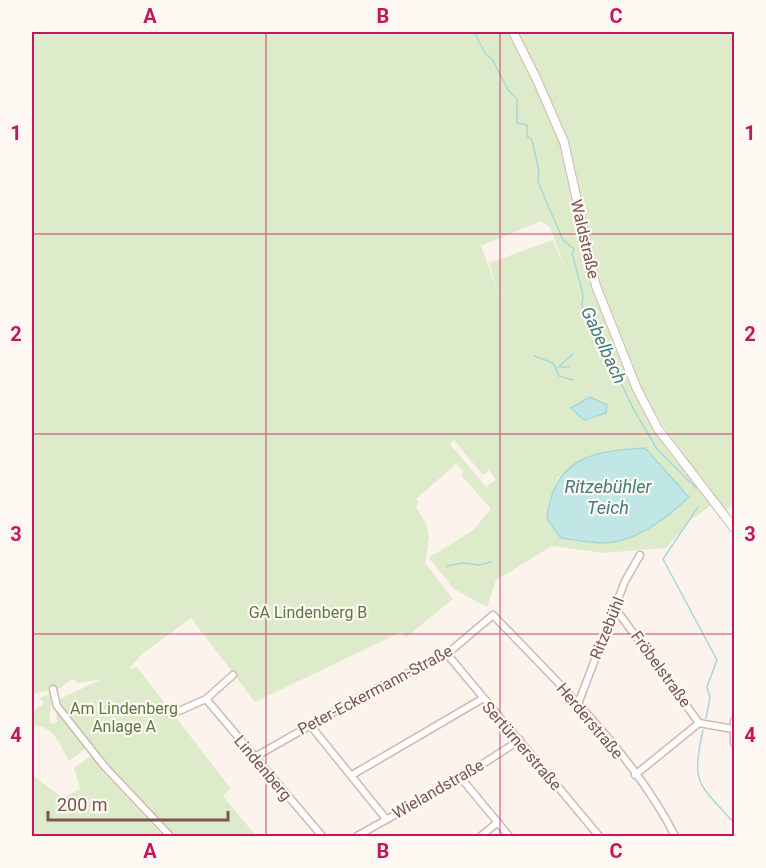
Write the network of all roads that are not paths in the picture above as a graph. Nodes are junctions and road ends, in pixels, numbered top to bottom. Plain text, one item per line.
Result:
1 (513, 32) edge
2 (735, 528) edge
3 (640, 555) dead end
4 (615, 608) junction
5 (493, 615) joint
6 (447, 654) junction
7 (233, 675) dead end
8 (53, 689) dead end
9 (206, 699) junction
10 (482, 699) junction
11 (578, 704) junction
12 (179, 711) dead end
13 (735, 721) edge
14 (699, 723) junction
15 (310, 724) junction
16 (733, 729) junction
17 (519, 740) junction
18 (735, 743) edge
19 (253, 758) junction
20 (352, 775) junction
21 (635, 775) junction
22 (461, 778) junction
23 (386, 819) junction
24 (498, 822) junction
25 (170, 837) edge
26 (322, 837) edge
27 (357, 837) edge
28 (481, 837) edge
29 (509, 837) edge
30 (599, 837) edge
31 (675, 837) edge

1 - 2 street, Waldstraße
3 - 4 street, Ritzebühl
4 - 11 street, Ritzebühl
4 - 14 street, Fröbelstraße
5 - 6 street, Peter-Eckermann-Straße
5 - 11 street, Herderstraße
6 - 10 street, Sertürnerstraße
6 - 15 street, Peter-Eckermann-Straße
7 - 9 street
8 - 25 street
9 - 12 street
9 - 19 street, Lindenberg
10 - 17 street, Sertürnerstraße
10 - 20 street
11 - 21 street, Herderstraße
13 - 16 street
14 - 16 street
14 - 21 street, Fröbelstraße
15 - 19 street, Peter-Eckermann-Straße
15 - 20 street
16 - 18 street
17 - 22 street, Wielandstraße
17 - 30 street, Sertürnerstraße
19 - 26 street, Lindenberg
20 - 23 street
21 - 31 street, Herderstraße
22 - 23 street, Wielandstraße
22 - 24 street
23 - 27 street, Wielandstraße
24 - 28 street
24 - 29 street

